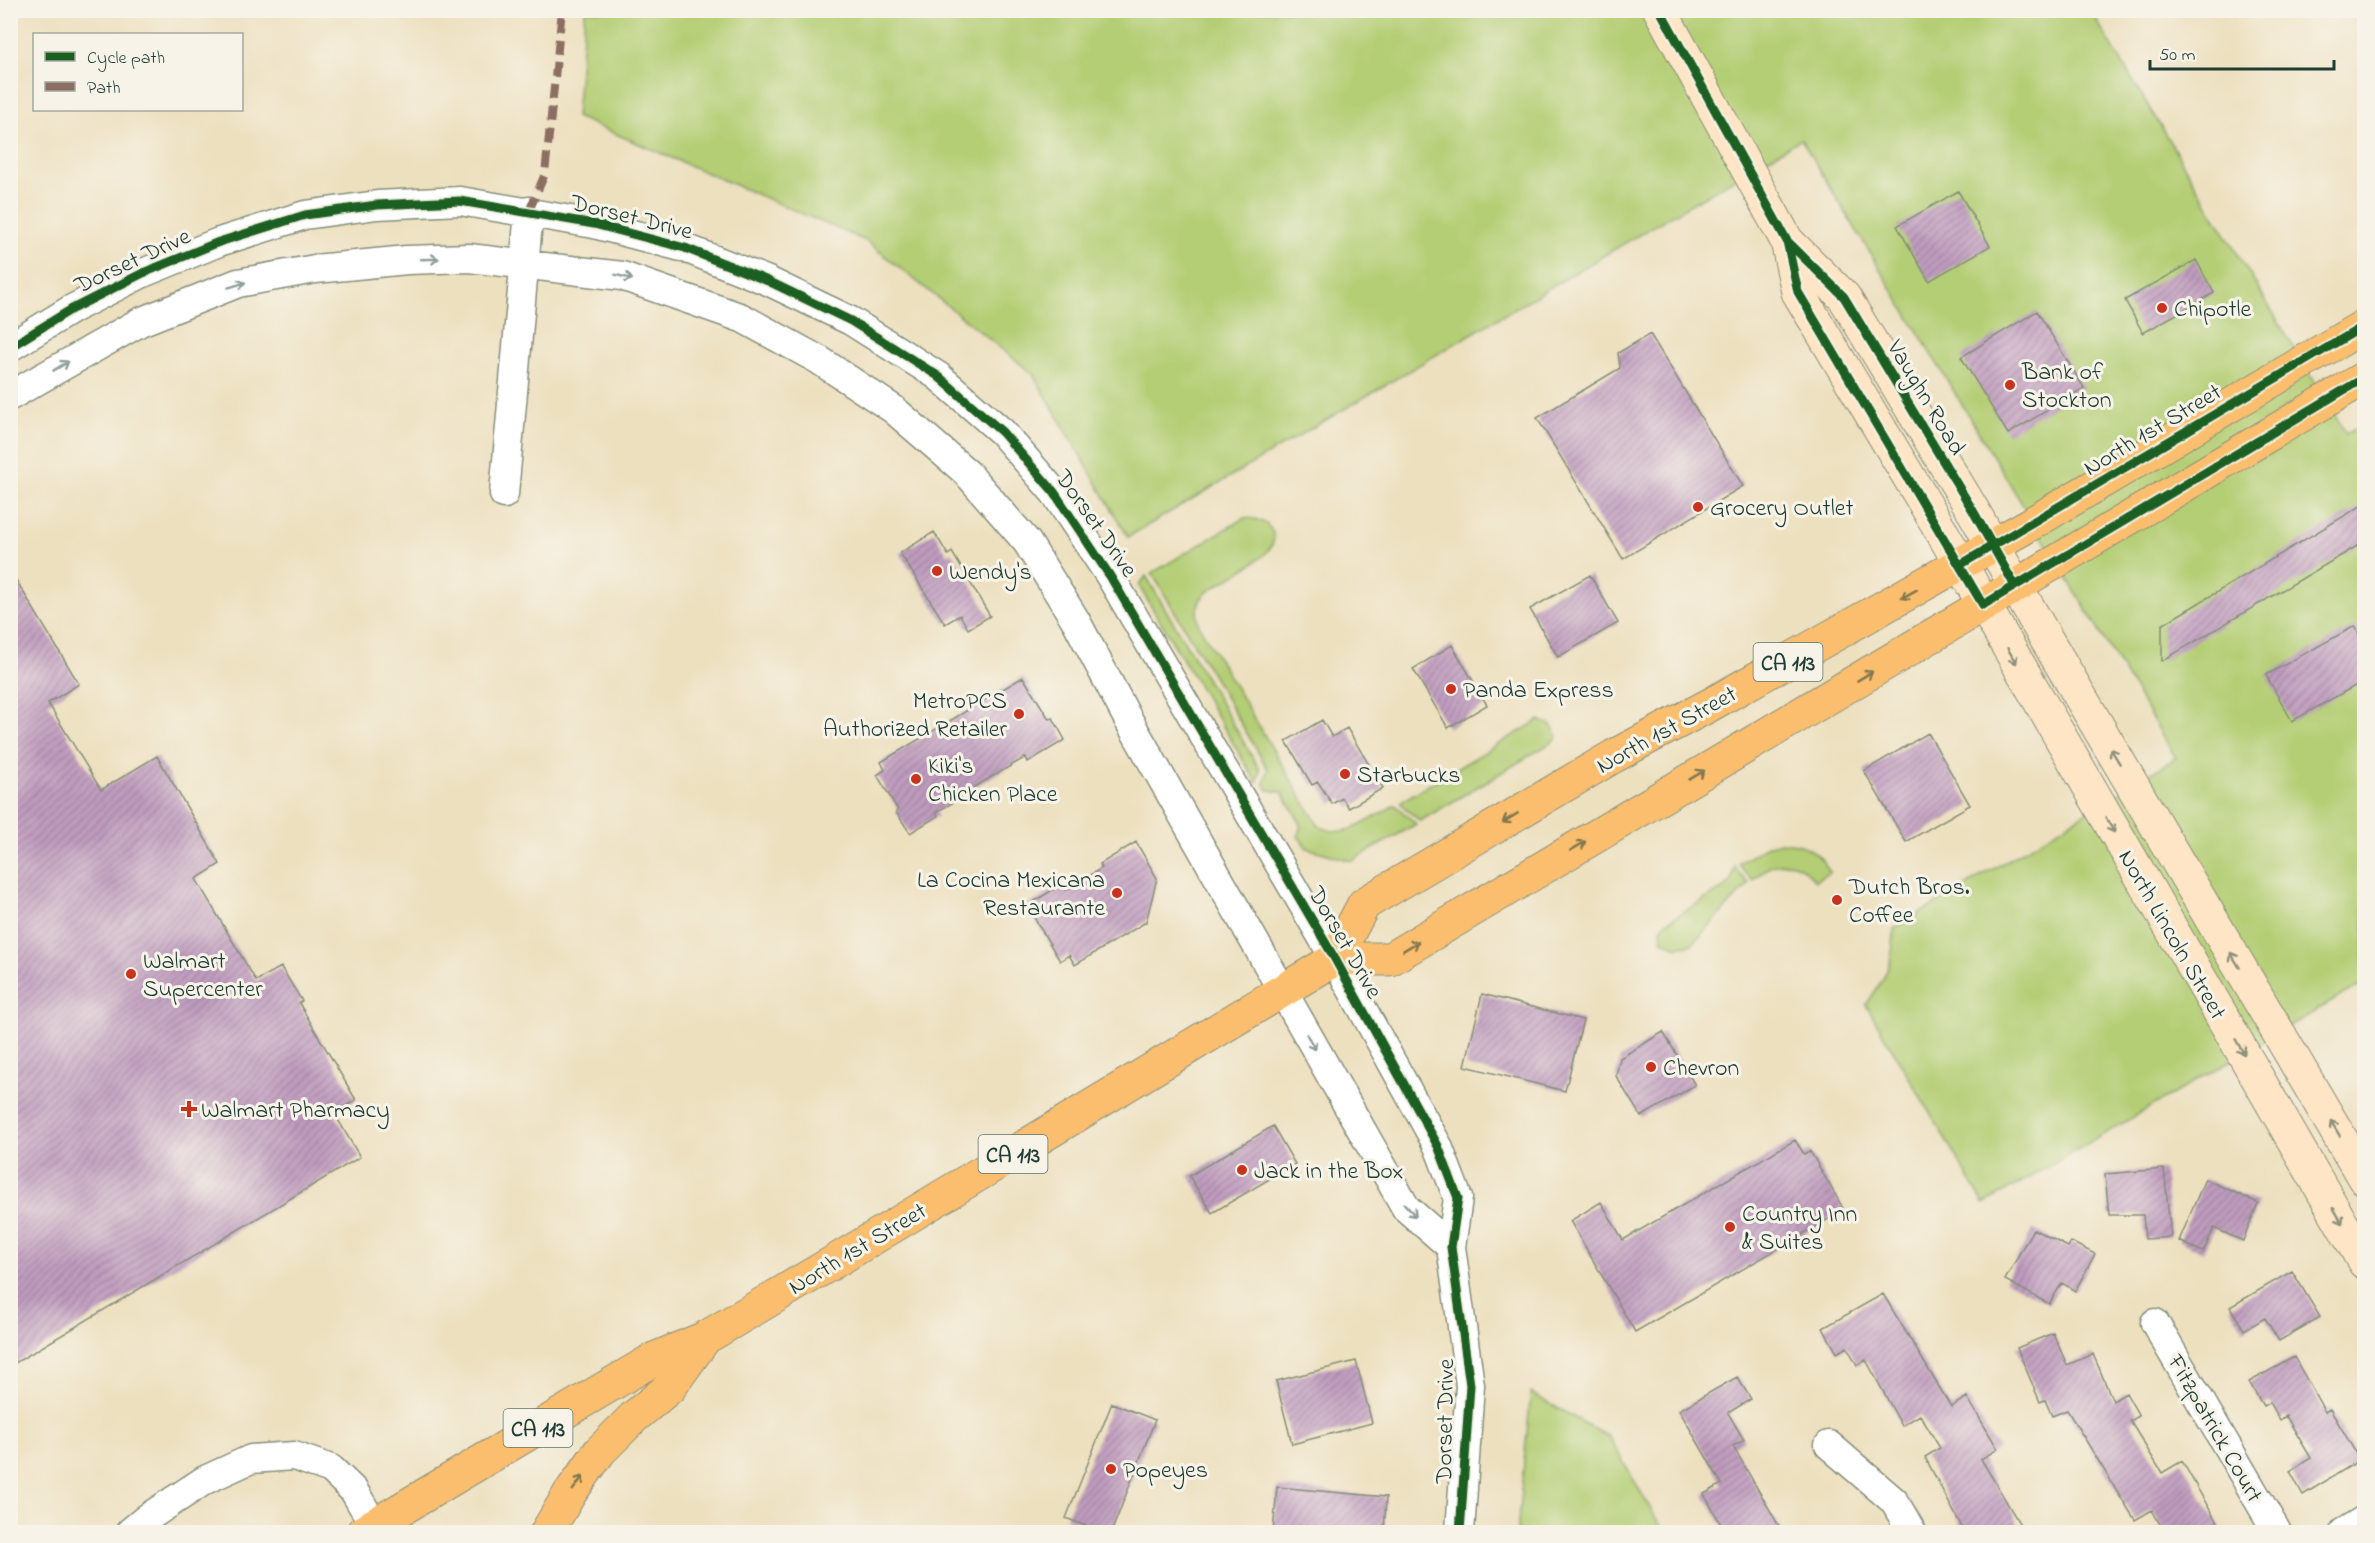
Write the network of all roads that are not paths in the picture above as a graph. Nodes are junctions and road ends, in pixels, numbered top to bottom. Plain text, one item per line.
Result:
1 (1660, 10) edge
2 (529, 212) junction
3 (1787, 241) junction
4 (524, 263) junction
5 (2364, 326) edge
6 (10, 347) edge
7 (2364, 378) edge
8 (10, 396) edge
9 (504, 494) dead end
10 (1993, 546) junction
11 (1960, 565) junction
12 (2015, 586) junction
13 (1983, 605) junction
14 (1335, 959) junction
15 (1282, 991) junction
16 (2364, 1178) edge
17 (1451, 1247) junction
18 (2364, 1262) edge
19 (2155, 1323) dead end
20 (705, 1338) junction
21 (1829, 1445) dead end
22 (2364, 1520) edge
23 (372, 1530) edge
24 (130, 1533) edge
25 (547, 1533) edge
26 (1460, 1533) edge
27 (1912, 1533) edge
28 (2277, 1533) edge
29 (2344, 1533) edge

1 - 3 street, Vaughn Road
2 - 4 street
2 - 6 street, Dorset Drive
2 - 14 street, Dorset Drive
3 - 10 street, Vaughn Road
3 - 11 street, Vaughn Road
8 -> 4 street
4 - 9 street
4 -> 15 street
5 - 10 main road, North 1st Street / CA 113
7 - 12 main road, CA 113
10 - 11 main road, North 1st Street / CA 113
10 - 12 street, Vaughn Road
11 - 13 street, Vaughn Road
11 -> 14 main road, North 1st Street / CA 113
12 - 13 main road, CA 113
16 -> 12 street, North Lincoln Street
14 -> 13 main road, CA 113
13 -> 18 street, North Lincoln Street
14 - 15 main road, North 1st Street / CA 113
14 - 17 street, Dorset Drive
15 -> 17 street
15 - 20 main road, North 1st Street / CA 113
17 - 26 street, Dorset Drive
19 - 28 street, Fitzpatrick Court
20 - 23 main road, North 1st Street / CA 113
25 -> 20 main road, CA 113
21 - 27 street
22 - 29 street
23 - 24 street

